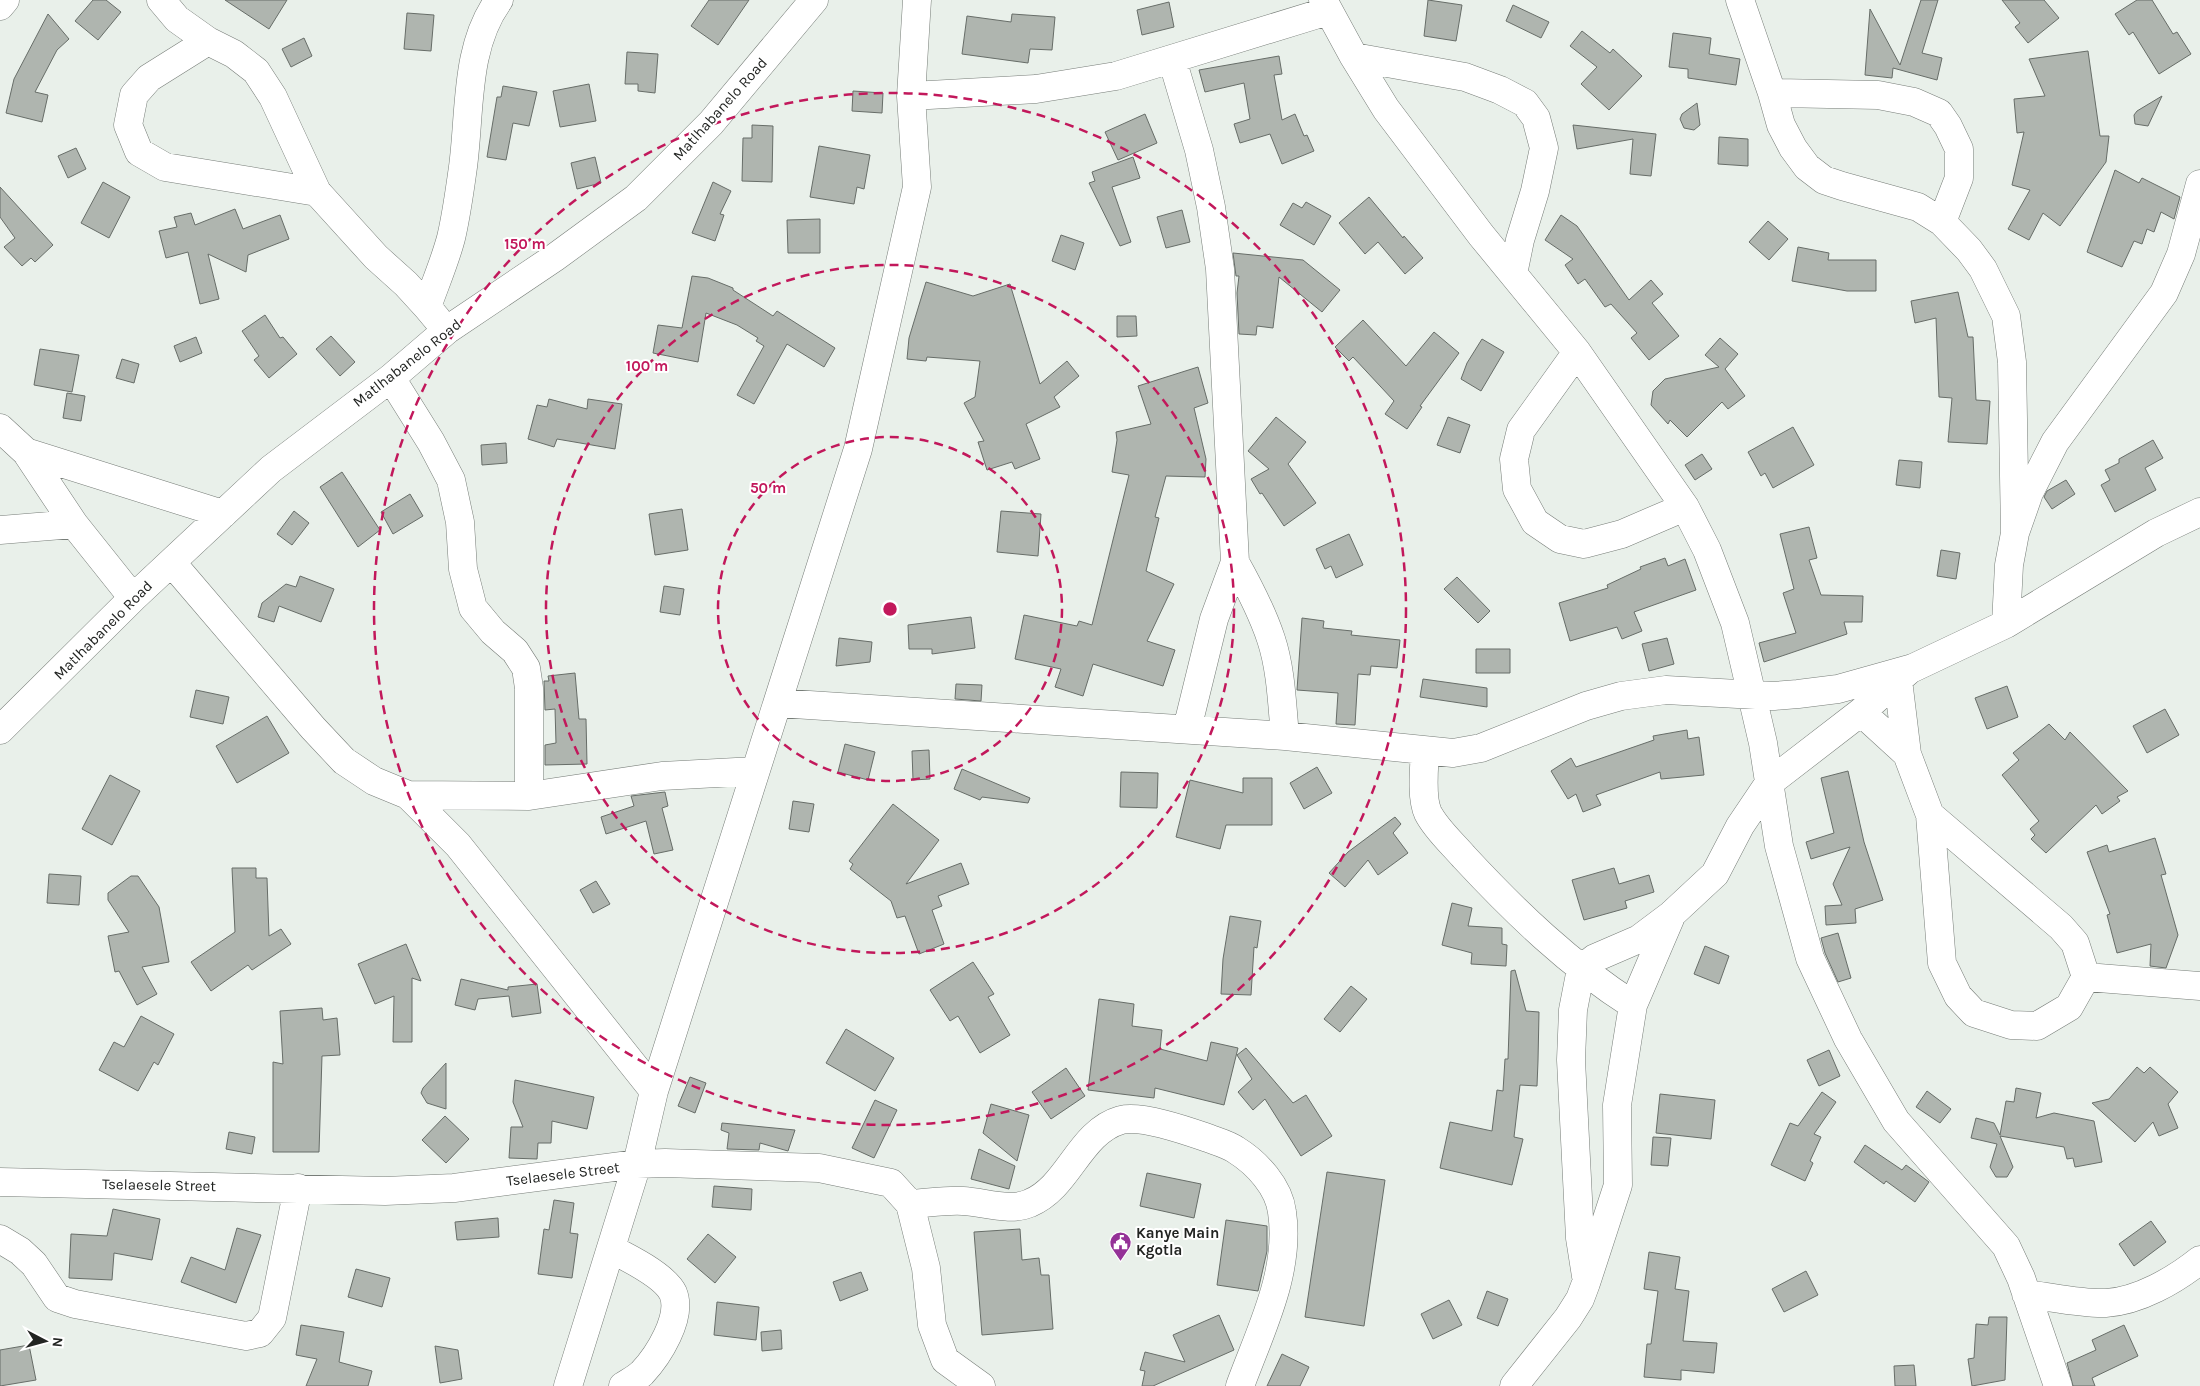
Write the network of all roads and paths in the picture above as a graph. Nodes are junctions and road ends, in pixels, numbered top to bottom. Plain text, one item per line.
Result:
1 (5, 0) edge
2 (161, 0) edge
3 (499, 0) edge
4 (814, 0) edge
5 (917, 0) edge
6 (1740, 0) edge
7 (0, 6) edge
8 (1326, 6) edge
9 (208, 41) junction
10 (1354, 57) junction
11 (1172, 59) junction
12 (1772, 93) junction
13 (912, 96) junction
14 (2200, 184) edge
15 (317, 192) junction
16 (1942, 222) junction
17 (1513, 274) junction
18 (427, 307) junction
19 (446, 330) junction
20 (1577, 352) junction
21 (390, 378) junction
22 (0, 428) edge
23 (26, 452) junction
24 (1685, 507) junction
25 (2200, 512) edge
26 (223, 514) junction
27 (74, 524) junction
28 (0, 530) edge
29 (2015, 533) junction
30 (1235, 562) junction
31 (172, 563) junction
32 (133, 598) junction
33 (2006, 624) junction
34 (1905, 674) junction
35 (1753, 693) junction
36 (778, 703) junction
37 (1861, 712) junction
38 (1187, 729) junction
39 (0, 730) edge
40 (1284, 736) junction
41 (1425, 752) junction
42 (1907, 754) junction
43 (755, 772) junction
44 (1769, 783) junction
45 (408, 795) junction
46 (529, 796) junction
47 (1930, 815) junction
48 (1672, 914) junction
49 (1582, 969) junction
50 (2086, 977) junction
51 (2200, 986) edge
52 (1633, 1005) junction
53 (654, 1091) junction
54 (1617, 1105) junction
55 (1575, 1106) junction
56 (637, 1164) junction
57 (0, 1182) edge
58 (298, 1188) junction
59 (910, 1204) junction
60 (0, 1239) edge
61 (611, 1249) junction
62 (2200, 1260) edge
63 (1586, 1283) junction
64 (2026, 1294) junction
65 (568, 1386) edge
66 (623, 1386) edge
67 (981, 1386) edge
68 (1240, 1386) edge
69 (1514, 1386) edge
70 (2058, 1386) edge

1 - 7 street
2 - 9 street
3 - 18 street
4 - 19 street, Matlhabanelo Road
5 - 13 street
6 - 12 street
8 - 10 street
8 - 11 street
9 - 15 street
9 - 15 street
10 - 17 street
10 - 17 street
11 - 13 street
11 - 30 street
12 - 16 street
12 - 16 street
13 - 36 street
14 - 29 street
15 - 18 street
16 - 29 street
17 - 20 street
18 - 19 street
19 - 21 street, Matlhabanelo Road
20 - 24 street
20 - 24 street
21 - 26 street, Matlhabanelo Road
21 - 46 street
22 - 23 street
23 - 26 street
23 - 27 street
24 - 35 street
25 - 33 street
26 - 31 street, Matlhabanelo Road
27 - 28 street
27 - 32 street
29 - 33 street
30 - 38 street
30 - 40 street
31 - 32 street, Matlhabanelo Road
31 - 45 street
32 - 39 street, Matlhabanelo Road
33 - 34 street
34 - 35 street
34 - 37 street
34 - 42 street
35 - 41 street
35 - 44 street
36 - 38 street
36 - 43 street
37 - 42 street
37 - 44 street
38 - 40 street
40 - 41 street
41 - 49 street
42 - 47 street
43 - 46 street
43 - 53 street
44 - 48 street
44 - 64 street
45 - 46 street
45 - 53 street
47 - 50 street
47 - 50 street
48 - 49 street
48 - 52 street
49 - 52 street
49 - 55 street
50 - 51 street
52 - 54 street
53 - 56 street
54 - 55 street
54 - 63 street
55 - 63 street
56 - 58 street, Tselaesele Street
56 - 59 street, Tselaesele Street
56 - 61 street
57 - 58 street, Tselaesele Street
58 - 60 street
59 - 67 street, Tselaesele Street
59 - 68 street
61 - 65 street
61 - 66 street
62 - 64 street
63 - 69 street
64 - 70 street

